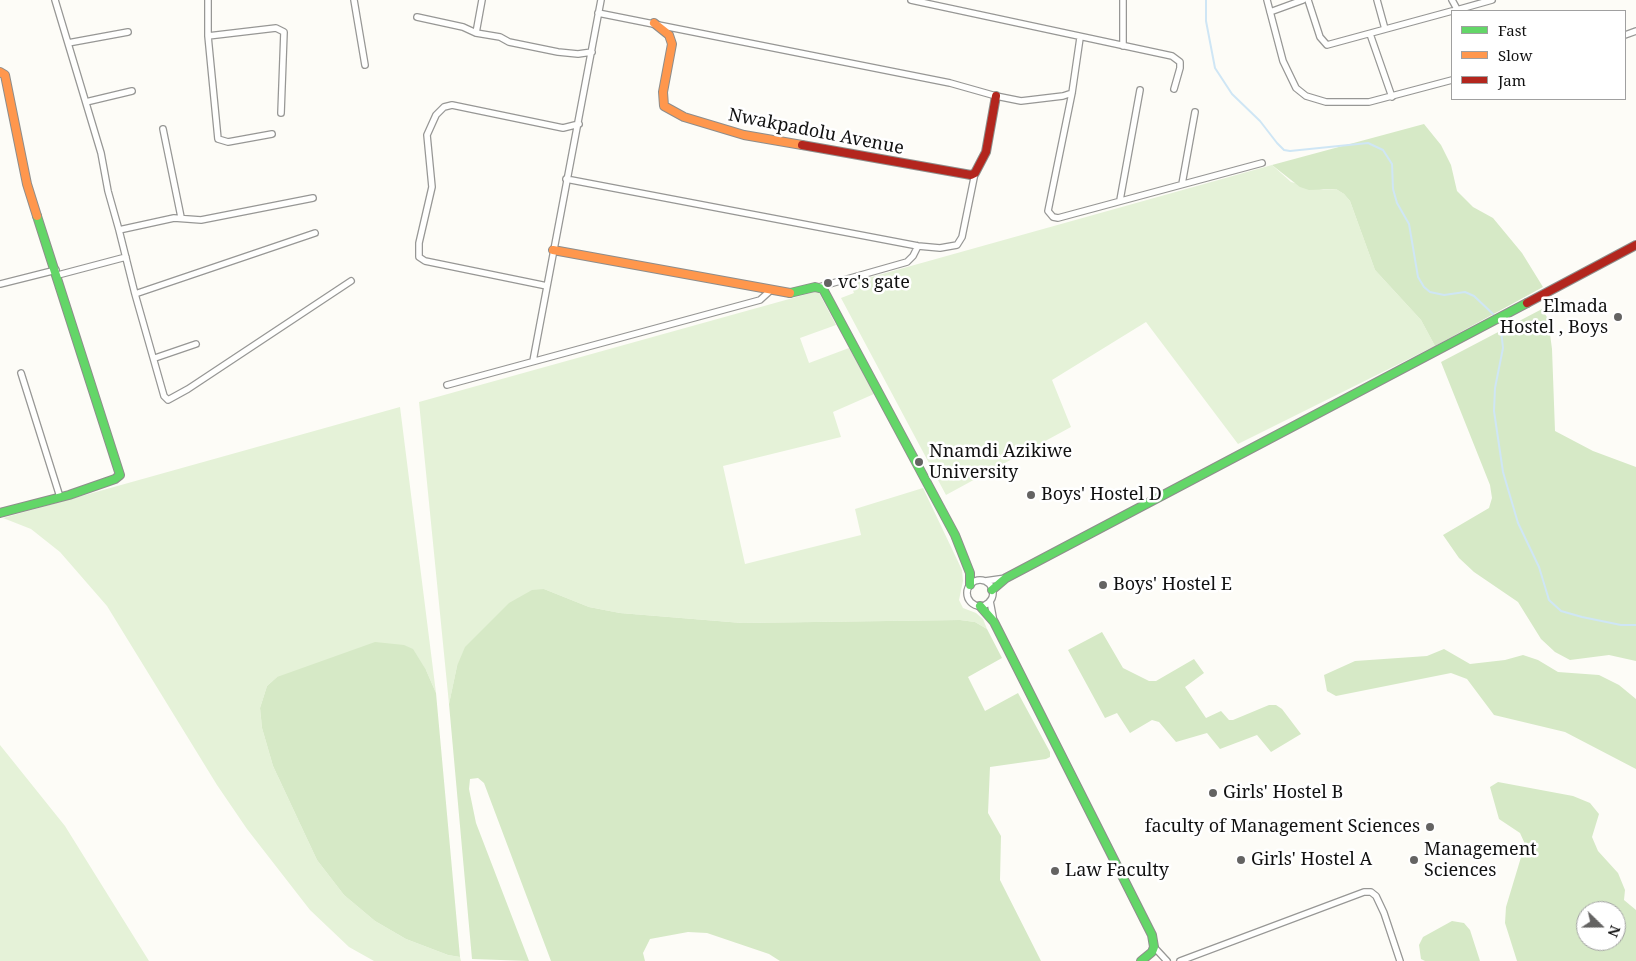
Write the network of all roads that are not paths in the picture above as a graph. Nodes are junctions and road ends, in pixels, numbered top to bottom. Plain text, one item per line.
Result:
1 (55, 0) edge
2 (208, 0) edge
3 (354, 0) edge
4 (482, 0) edge
5 (601, 0) edge
6 (911, 0) edge
7 (1123, 0) edge
8 (1267, 0) edge
9 (1303, 0) edge
10 (1308, 0) edge
11 (1377, 0) edge
12 (1492, 0) edge
13 (1457, 10) edge
14 (1270, 12) junction
15 (1451, 12) edge
16 (598, 13) junction
17 (417, 18) dead end
18 (654, 24) junction
19 (1386, 29) junction
20 (128, 32) dead end
21 (476, 33) junction
22 (1370, 34) junction
23 (208, 36) junction
24 (1080, 38) junction
25 (68, 43) junction
26 (1123, 46) junction
27 (592, 52) junction
28 (365, 65) dead end
29 (0, 72) edge
30 (1451, 80) edge
31 (1174, 89) dead end
32 (1140, 90) dead end
33 (132, 91) dead end
34 (1072, 93) junction
35 (996, 96) junction
36 (1392, 97) junction
37 (86, 102) junction
38 (1195, 112) dead end
39 (281, 113) dead end
40 (578, 124) junction
41 (163, 129) dead end
42 (272, 134) dead end
43 (1262, 163) dead end
44 (975, 173) junction
45 (566, 179) junction
46 (1182, 184) junction
47 (313, 198) dead end
48 (1120, 200) junction
49 (181, 217) junction
50 (119, 230) junction
51 (315, 233) dead end
52 (1636, 245) edge
53 (918, 246) junction
54 (553, 250) junction
55 (126, 257) junction
56 (57, 272) junction
57 (351, 281) dead end
58 (0, 284) edge
59 (546, 286) junction
60 (819, 287) junction
61 (771, 290) junction
62 (135, 294) junction
63 (196, 344) dead end
64 (155, 358) junction
65 (533, 361) junction
66 (21, 373) dead end
67 (447, 385) dead end
68 (60, 497) junction
69 (0, 513) edge
70 (970, 573) junction
71 (1006, 578) junction
72 (983, 581) junction
73 (970, 585) junction
74 (992, 590) junction
75 (990, 601) junction
76 (980, 606) junction
77 (994, 622) junction
78 (1154, 947) junction
79 (1141, 961) edge
80 (1167, 961) edge
81 (1180, 961) edge
82 (1400, 961) edge

1 - 25 street
2 - 23 street
3 - 28 street
4 - 21 street
5 - 16 street
6 - 24 street
7 - 26 street
8 - 14 street
9 - 14 street
10 - 22 street
11 - 19 street
12 - 13 street
14 - 36 street
15 - 19 street
16 - 18 street
16 - 27 street
17 - 21 street
18 - 35 street
18 - 44 street, Nwakpadolu Avenue
19 - 22 street
20 - 25 street
21 - 27 street
22 - 36 street
23 - 39 street
23 - 42 street
24 - 26 street
24 - 34 street
25 - 37 street
26 - 31 street
27 - 40 street
29 - 56 street
30 - 36 street
32 - 48 street
33 - 37 street
34 - 35 street
34 - 48 street
35 - 44 street
37 - 50 street
38 - 46 street
40 - 45 street
40 - 59 street
41 - 49 street
43 - 46 street
44 - 53 street
45 - 53 street
45 - 54 street
46 - 48 street
47 - 49 street
49 - 50 street
50 - 55 street
51 - 62 street
52 - 71 street
53 - 60 street
54 - 59 street
54 - 61 street
55 - 56 street
55 - 62 street
56 - 58 street
56 - 68 street
57 - 64 street
59 - 65 street
60 - 61 street
60 - 70 street
61 - 65 street
62 - 64 street
63 - 64 street
65 - 67 street
66 - 68 street
68 - 69 street
70 - 72 street
70 - 73 street
71 - 72 street
71 - 74 street
72 - 73 street
72 - 74 street
73 - 76 street
74 - 75 street
75 - 76 street
75 - 77 street
76 - 77 street
77 - 78 street
78 - 79 street
78 - 80 street
81 - 82 street

